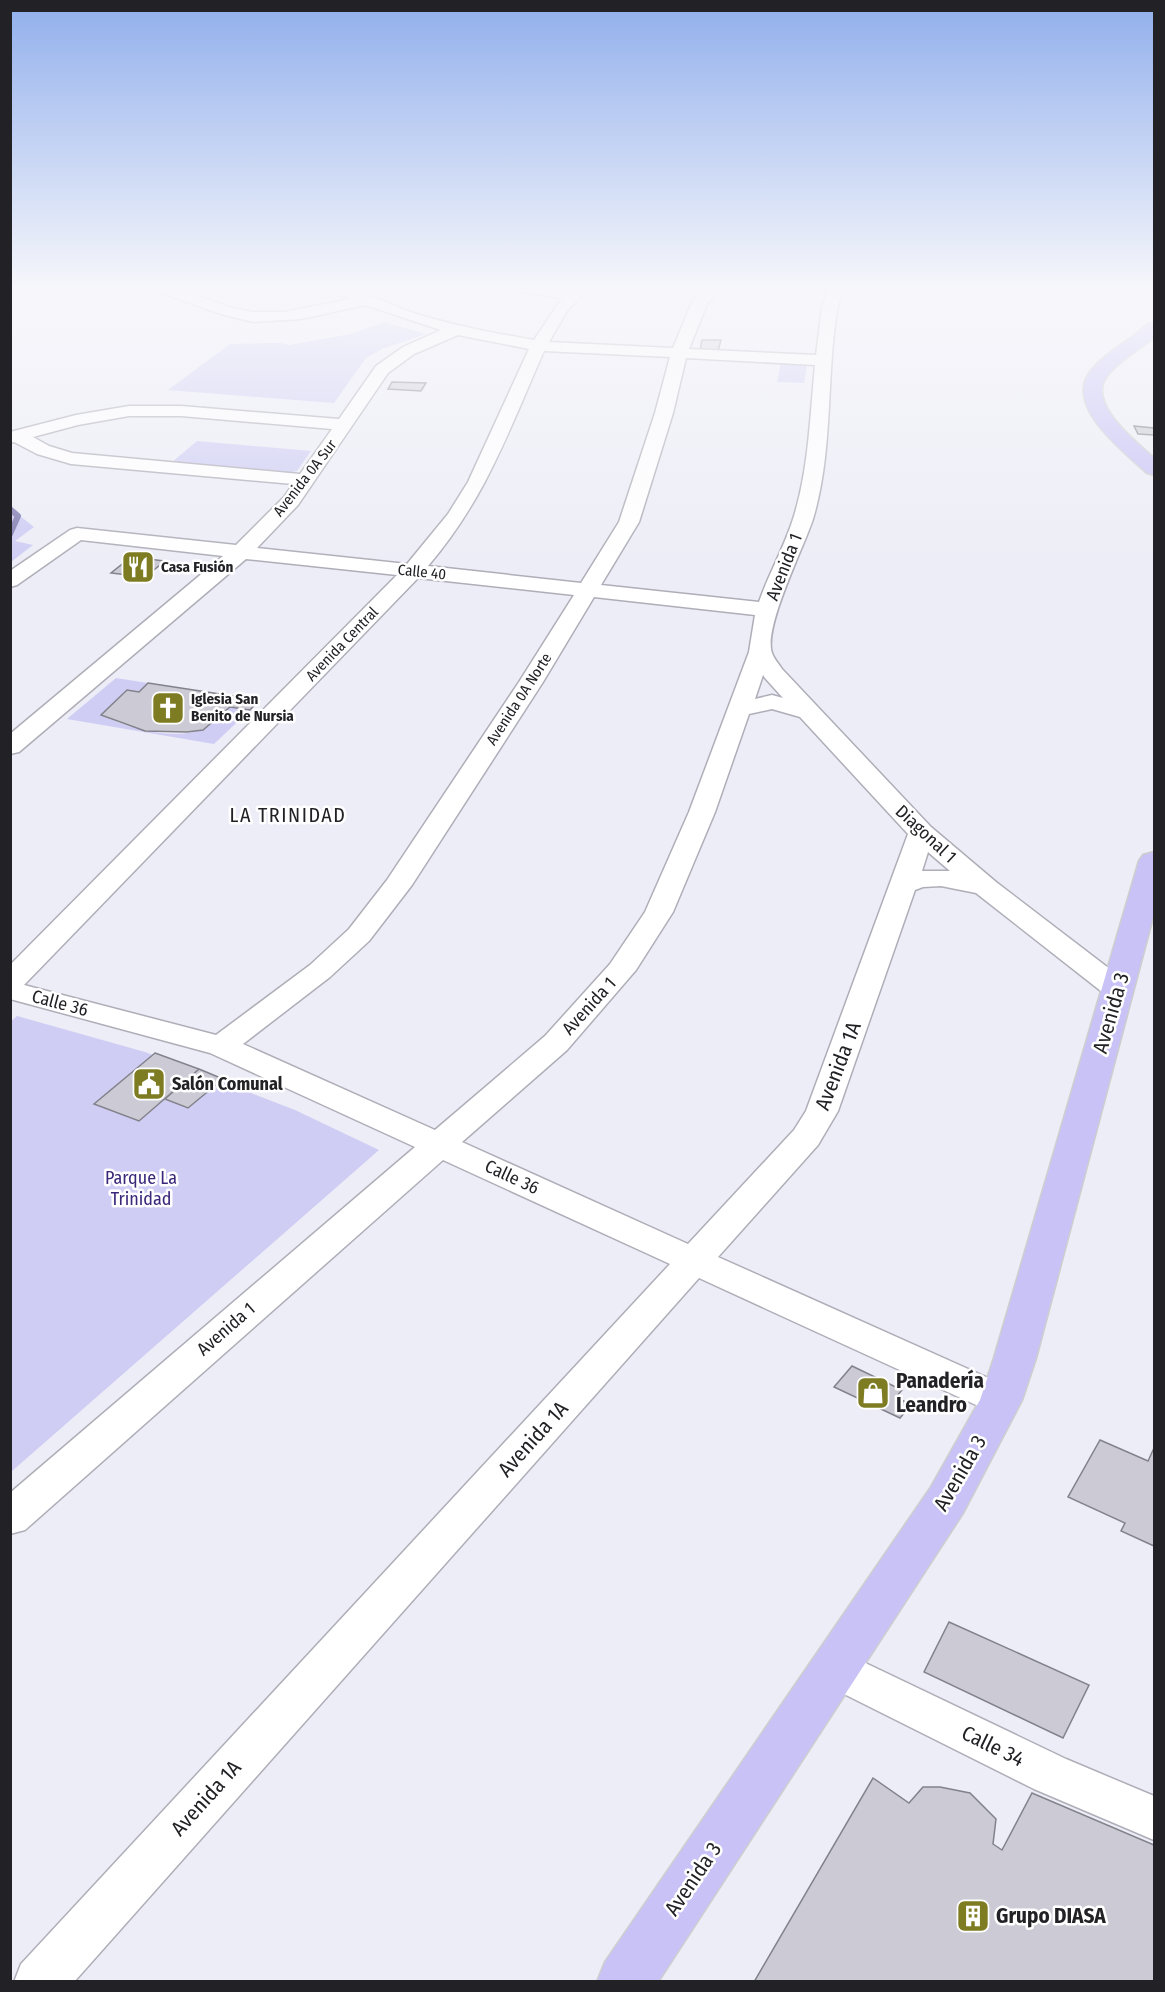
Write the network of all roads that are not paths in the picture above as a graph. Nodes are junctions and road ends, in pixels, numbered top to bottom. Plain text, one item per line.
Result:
1 (375, 380) edge
2 (524, 380) edge
3 (672, 380) edge
4 (822, 380) edge
5 (1095, 380) edge
6 (345, 425) junction
7 (13, 437) edge
8 (1155, 469) edge
9 (307, 480) junction
10 (241, 552) junction
11 (412, 571) junction
12 (10, 581) edge
13 (588, 591) junction
14 (768, 610) junction
15 (760, 652) junction
16 (738, 710) junction
17 (807, 711) junction
18 (10, 747) edge
19 (922, 833) junction
20 (1155, 861) edge
21 (903, 885) junction
22 (986, 888) junction
23 (10, 982) edge
24 (1117, 989) junction
25 (10, 990) edge
26 (221, 1046) junction
27 (440, 1144) junction
28 (695, 1262) junction
29 (1000, 1400) junction
30 (10, 1518) edge
31 (834, 1667) junction
32 (1155, 1818) edge
33 (39, 1982) edge
34 (625, 1982) edge

1 - 6 street, Avenida 0A Sur
2 - 11 street, Avenida Central
3 - 13 street, Avenida 0A Norte
4 - 14 street, Avenida 1
5 - 8 main road
6 - 7 street
6 - 9 street, Avenida 0A Sur
7 - 9 street
9 - 10 street, Avenida 0A Sur
10 - 11 street, Calle 40
10 - 12 street, Calle 40
10 - 18 street, Avenida 0A Sur
11 - 13 street, Calle 40
11 - 23 street, Avenida Central
13 - 14 street, Calle 40
13 - 26 street, Avenida 0A Norte
14 - 15 street, Avenida 1
15 - 16 street, Avenida 1
15 - 17 street, Diagonal 1
16 - 17 street
16 - 27 street, Avenida 1
17 - 19 street, Diagonal 1
19 - 21 street, Avenida 1A
19 - 22 street, Diagonal 1
20 - 24 main road, Avenida 3
21 - 22 street
21 - 28 street, Avenida 1A
22 - 24 street, Diagonal 1
24 - 29 main road, Avenida 3
25 - 26 street, Calle 36
26 - 27 street, Calle 36
27 - 28 street, Calle 36
27 - 30 street, Avenida 1
28 - 29 street, Calle 36
28 - 33 street, Avenida 1A
29 - 31 main road, Avenida 3
31 - 32 street, Calle 34
31 - 34 main road, Avenida 3

